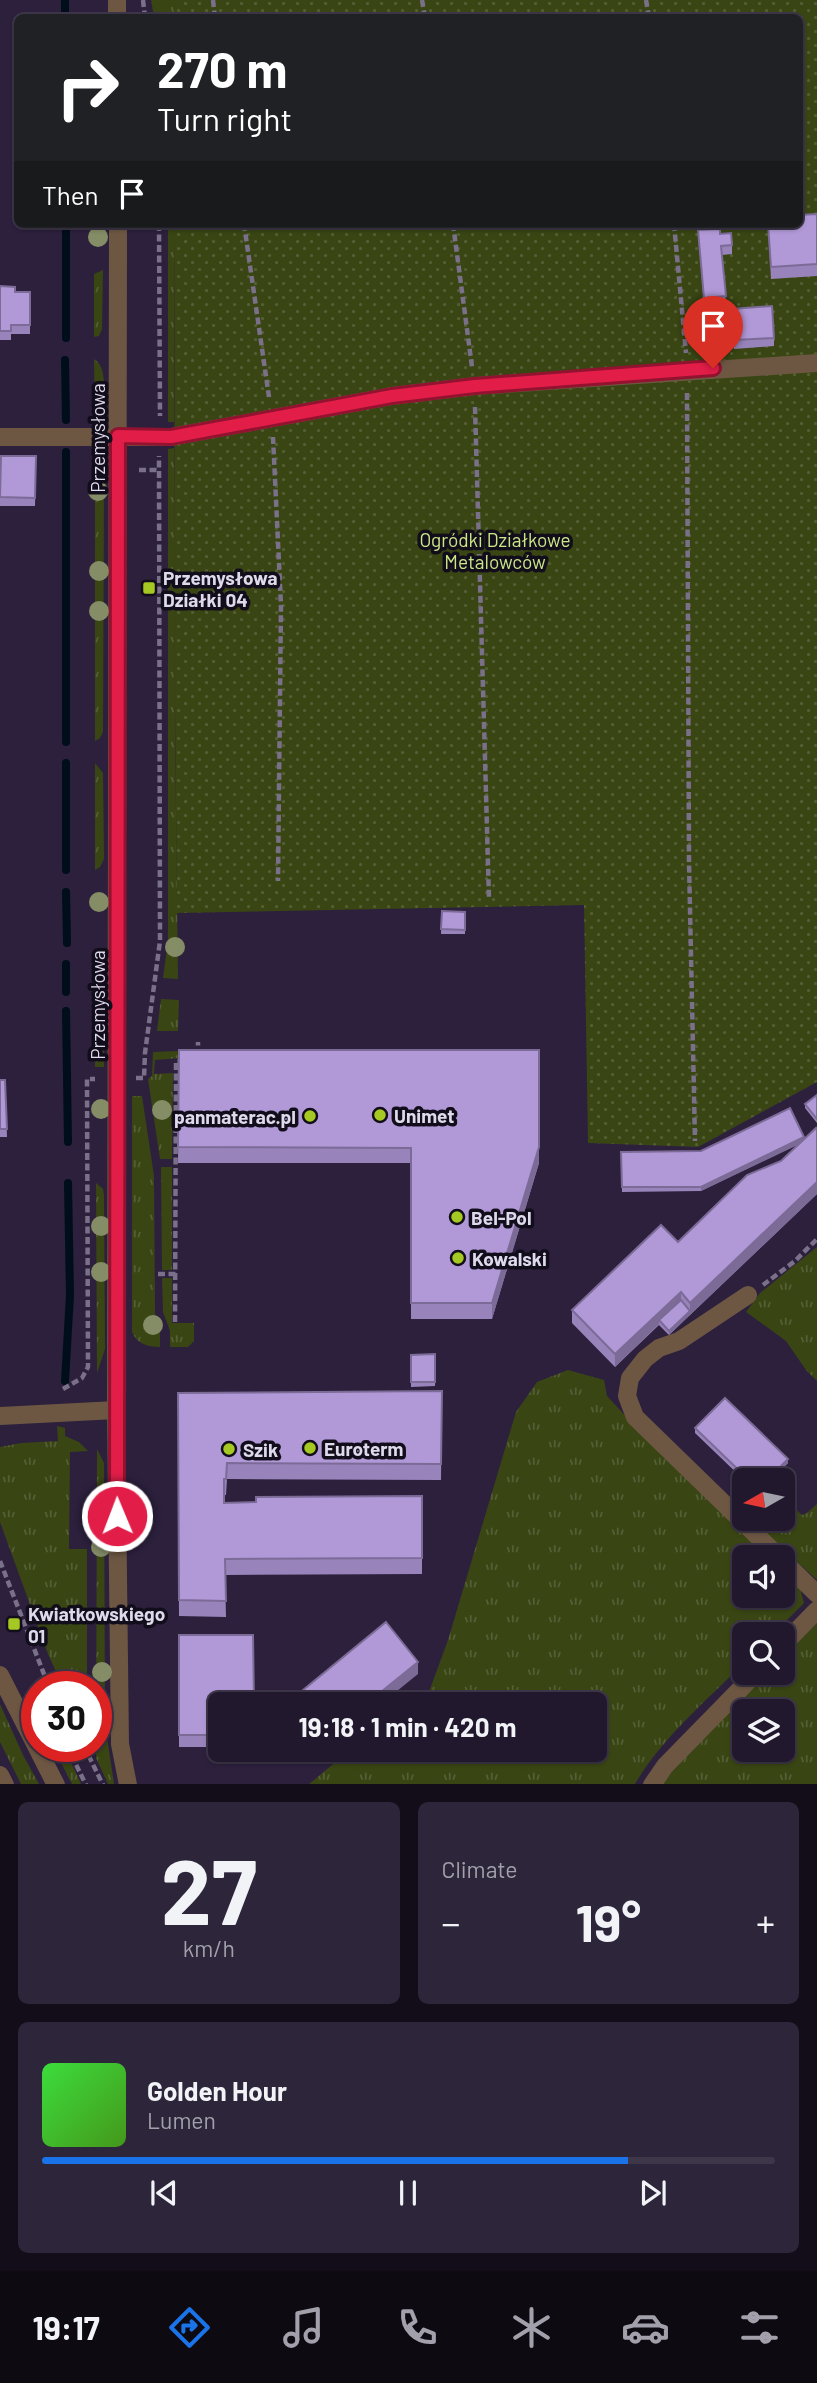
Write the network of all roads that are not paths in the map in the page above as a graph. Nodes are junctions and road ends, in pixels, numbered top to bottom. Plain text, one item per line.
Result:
1 (118, 228) edge
2 (817, 363) edge
3 (118, 436) junction
4 (0, 437) edge
5 (748, 1296) road end
6 (116, 1410) junction
7 (0, 1416) edge
8 (767, 1545) edge
9 (795, 1573) edge
10 (817, 1594) edge
11 (817, 1610) edge
12 (795, 1633) edge
13 (0, 1675) edge
14 (743, 1685) edge
15 (0, 1775) edge
16 (5, 1784) edge
17 (56, 1784) edge
18 (128, 1784) edge
19 (652, 1784) edge

1 - 3 street, Przemysłowa
2 - 3 street
3 - 4 street
3 - 6 street, Przemysłowa
5 - 8 street
6 - 7 street
6 - 18 street, Przemysłowa
9 - 10 street
11 - 12 street
13 - 17 street
14 - 19 street
15 - 16 street

